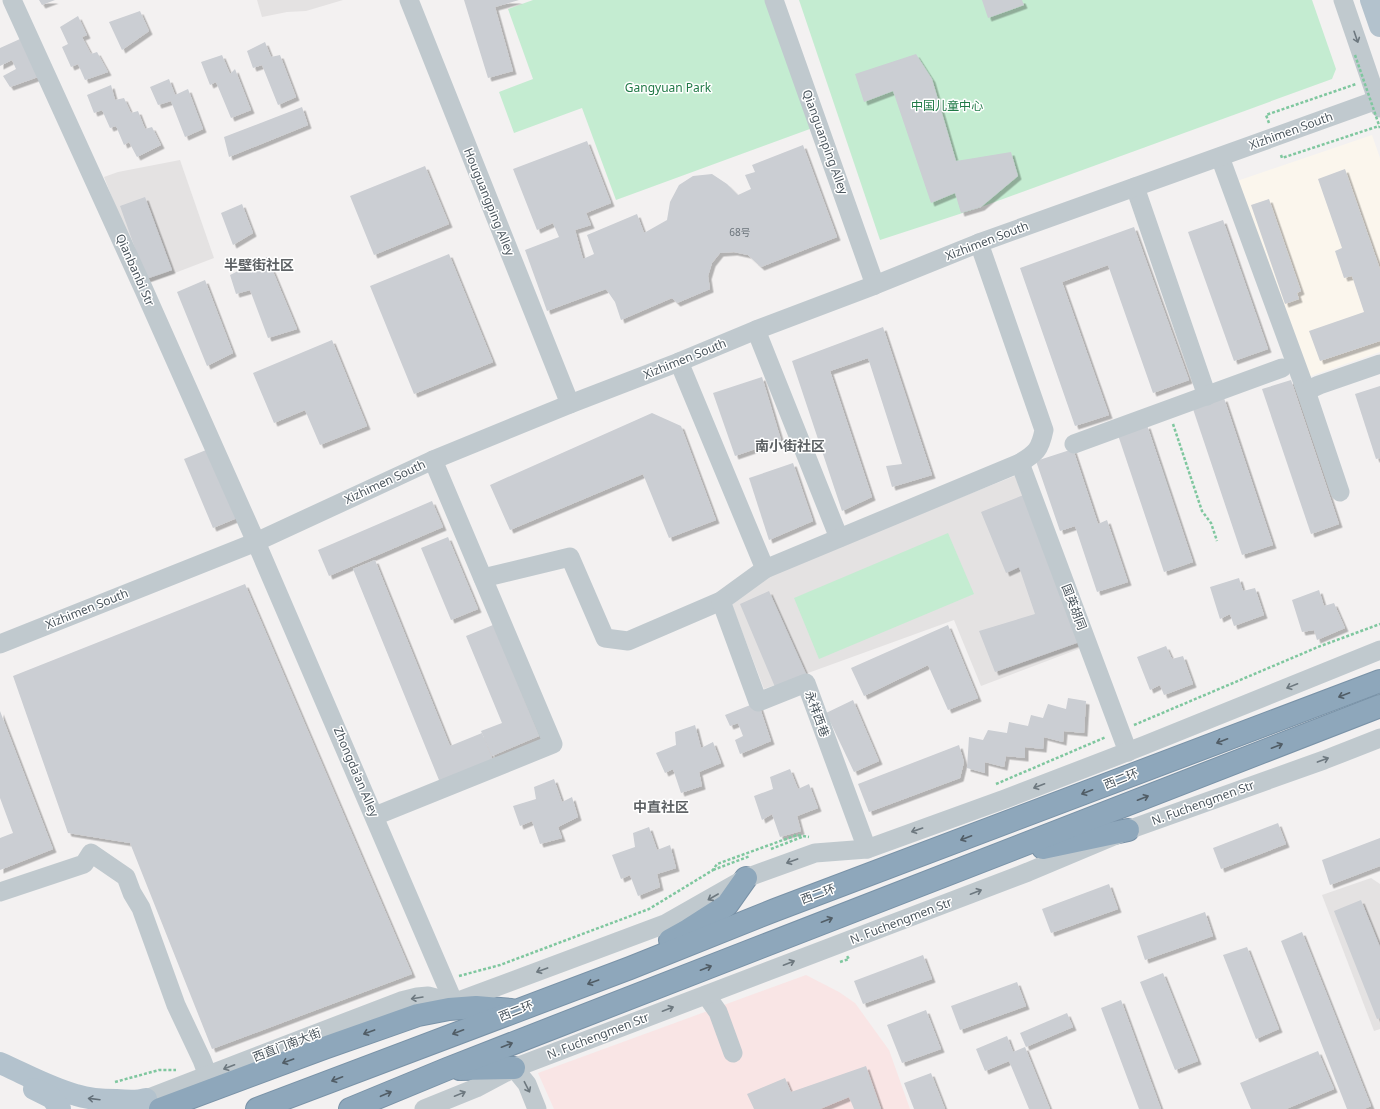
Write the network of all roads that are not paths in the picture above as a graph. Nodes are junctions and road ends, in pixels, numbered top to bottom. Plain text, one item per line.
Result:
1 (12, 0) edge
2 (409, 0) edge
3 (774, 0) edge
4 (1343, 0) edge
5 (1371, 0) edge
6 (1380, 26) edge
7 (1379, 112) edge
8 (1220, 156) junction
9 (1135, 187) junction
10 (979, 243) junction
11 (875, 285) junction
12 (756, 330) junction
13 (679, 362) junction
14 (1380, 364) edge
15 (1282, 368) dead end
16 (1306, 391) junction
17 (1207, 396) junction
18 (570, 404) junction
19 (1074, 444) dead end
20 (433, 460) junction
21 (1020, 463) junction
22 (1340, 492) dead end
23 (839, 538) junction
24 (256, 542) junction
25 (765, 568) junction
26 (483, 578) junction
27 (721, 601) junction
28 (0, 644) edge
29 (1380, 650) edge
30 (1380, 681) edge
31 (1380, 706) edge
32 (1380, 738) edge
33 (1128, 752) junction
34 (375, 816) junction
35 (1128, 830) junction
36 (867, 848) junction
37 (976, 863) junction
38 (746, 878) junction
39 (0, 892) edge
40 (630, 968) junction
41 (706, 995) junction
42 (461, 1005) junction
43 (523, 1008) junction
44 (733, 1053) dead end
45 (0, 1062) edge
46 (514, 1068) junction
47 (447, 1069) junction
48 (0, 1074) edge
49 (208, 1076) junction
50 (153, 1104) edge
51 (60, 1109) edge
52 (122, 1109) edge
53 (257, 1109) edge
54 (350, 1109) edge
55 (424, 1109) edge
56 (537, 1109) edge

1 - 24 street, Qianbanbi Str
2 - 18 street, Houguangping Alley
3 - 11 street, Qianguanping Alley
4 -> 7 street
5 - 6 main road
7 - 8 street, Xizhimen South
8 - 9 street, Xizhimen South
8 - 16 street
9 - 10 street, Xizhimen South
9 - 17 street
10 - 11 street, Xizhimen South
10 - 21 street
11 - 12 street, Xizhimen South
12 - 13 street, Xizhimen South
12 - 23 street
13 - 18 street, Xizhimen South
13 - 25 street
14 - 16 street
15 - 17 street
16 - 22 street
17 - 19 street
18 - 20 street, Xizhimen South
20 - 24 street, Xizhimen South
20 - 26 street
21 - 23 street
21 - 33 street, 国英胡同
23 - 25 street
24 - 28 street, Xizhimen South
24 - 34 street, Zhongda'an Alley
25 - 27 street
26 - 27 street
26 - 34 street
27 - 36 street, 永祥西巷
29 -> 33 street
30 -> 40 highway, 西二环
37 -> 31 highway
35 -> 32 street, N. Fuchengmen Str
33 -> 36 street
34 - 42 street, Zhongda'an Alley
35 - 37 highway
41 -> 35 street, N. Fuchengmen Str
36 -> 38 street
47 -> 37 highway
38 - 40 highway
38 -> 42 street
39 - 49 street
40 -> 43 highway, 西二环
41 - 44 street
46 -> 41 street, N. Fuchengmen Str
42 - 43 highway
42 -> 49 street, 西直门南大街
42 -> 50 highway
43 -> 53 highway, 西二环
50 -> 45 main road
46 - 47 highway
55 -> 46 street, N. Fuchengmen Str
46 -> 56 street
54 -> 47 highway
48 - 51 main road
49 - 50 street, 西直门南大街
50 - 52 street, 西直门南大街

